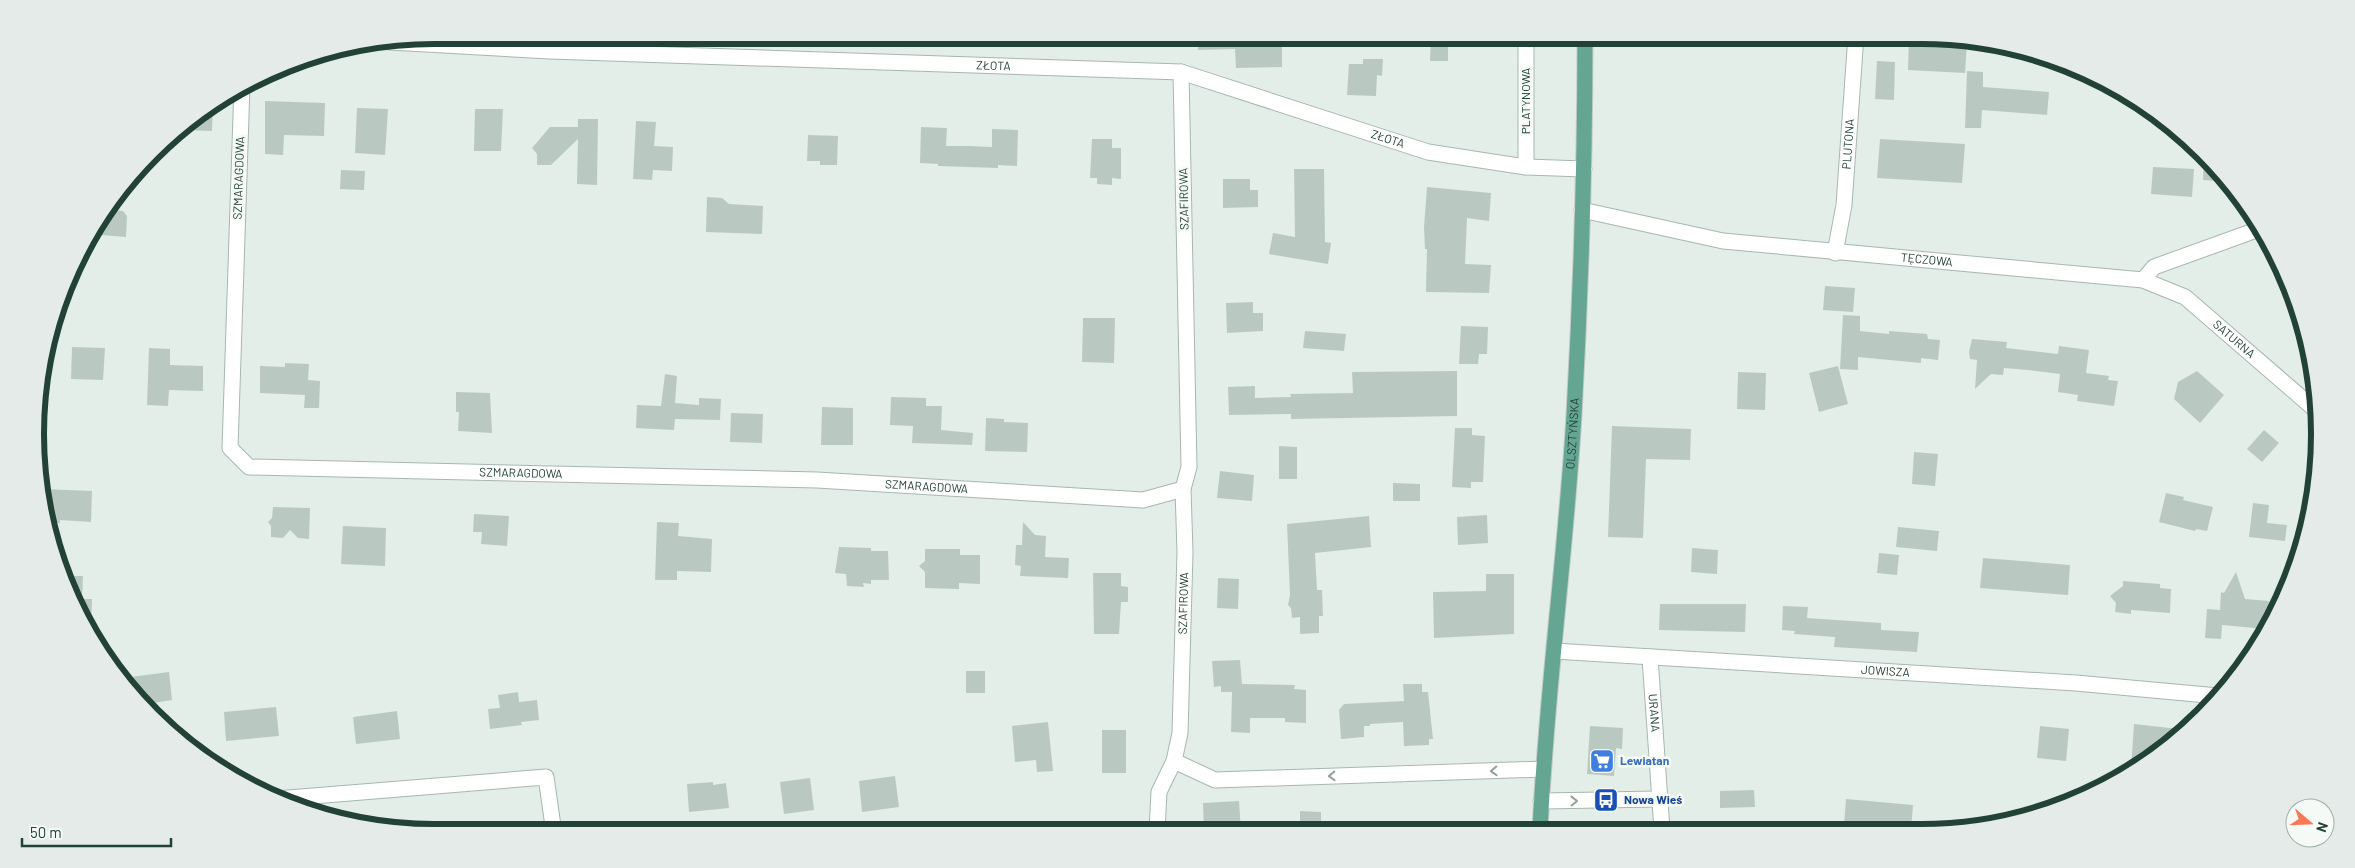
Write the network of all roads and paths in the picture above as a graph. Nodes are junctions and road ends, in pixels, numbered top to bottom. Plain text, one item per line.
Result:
1 (429, 44) edge
2 (1526, 44) edge
3 (1586, 44) edge
4 (1855, 44) edge
5 (1181, 72) junction
6 (242, 95) edge
7 (1526, 167) junction
8 (1584, 168) junction
9 (1582, 210) junction
10 (2254, 231) edge
11 (1835, 253) junction
12 (2143, 280) junction
13 (2310, 405) edge
14 (1183, 489) junction
15 (1554, 651) junction
16 (1650, 657) junction
17 (2210, 695) edge
18 (1174, 761) junction
19 (1543, 769) junction
20 (292, 798) edge
21 (1659, 799) junction
22 (1541, 802) junction
23 (553, 824) edge
24 (1157, 824) edge
25 (1540, 824) edge
26 (1661, 824) edge

1 - 5 street, ZŁOTA
2 - 7 street, PLATYNOWA
3 - 8 main road, OLSZTYŃSKA
4 - 11 street, PLUTONA
5 - 7 street, ZŁOTA
5 - 14 street, SZAFIROWA
6 - 14 street, SZMARAGDOWA
7 - 8 street, ZŁOTA
8 - 9 main road, OLSZTYŃSKA
9 - 11 street, TĘCZOWA
9 - 15 main road, OLSZTYŃSKA
10 - 12 street
11 - 12 street, TĘCZOWA
12 - 13 street, SATURNA
14 - 18 street, SZAFIROWA
15 - 16 street, JOWISZA
15 - 19 main road, OLSZTYŃSKA
16 - 17 street, JOWISZA
16 - 21 street, URANA
19 -> 18 street
18 - 24 street, SZAFIROWA
19 - 22 main road, OLSZTYŃSKA
20 - 23 street
22 -> 21 street
21 - 26 street, URANA
22 - 25 main road, OLSZTYŃSKA

